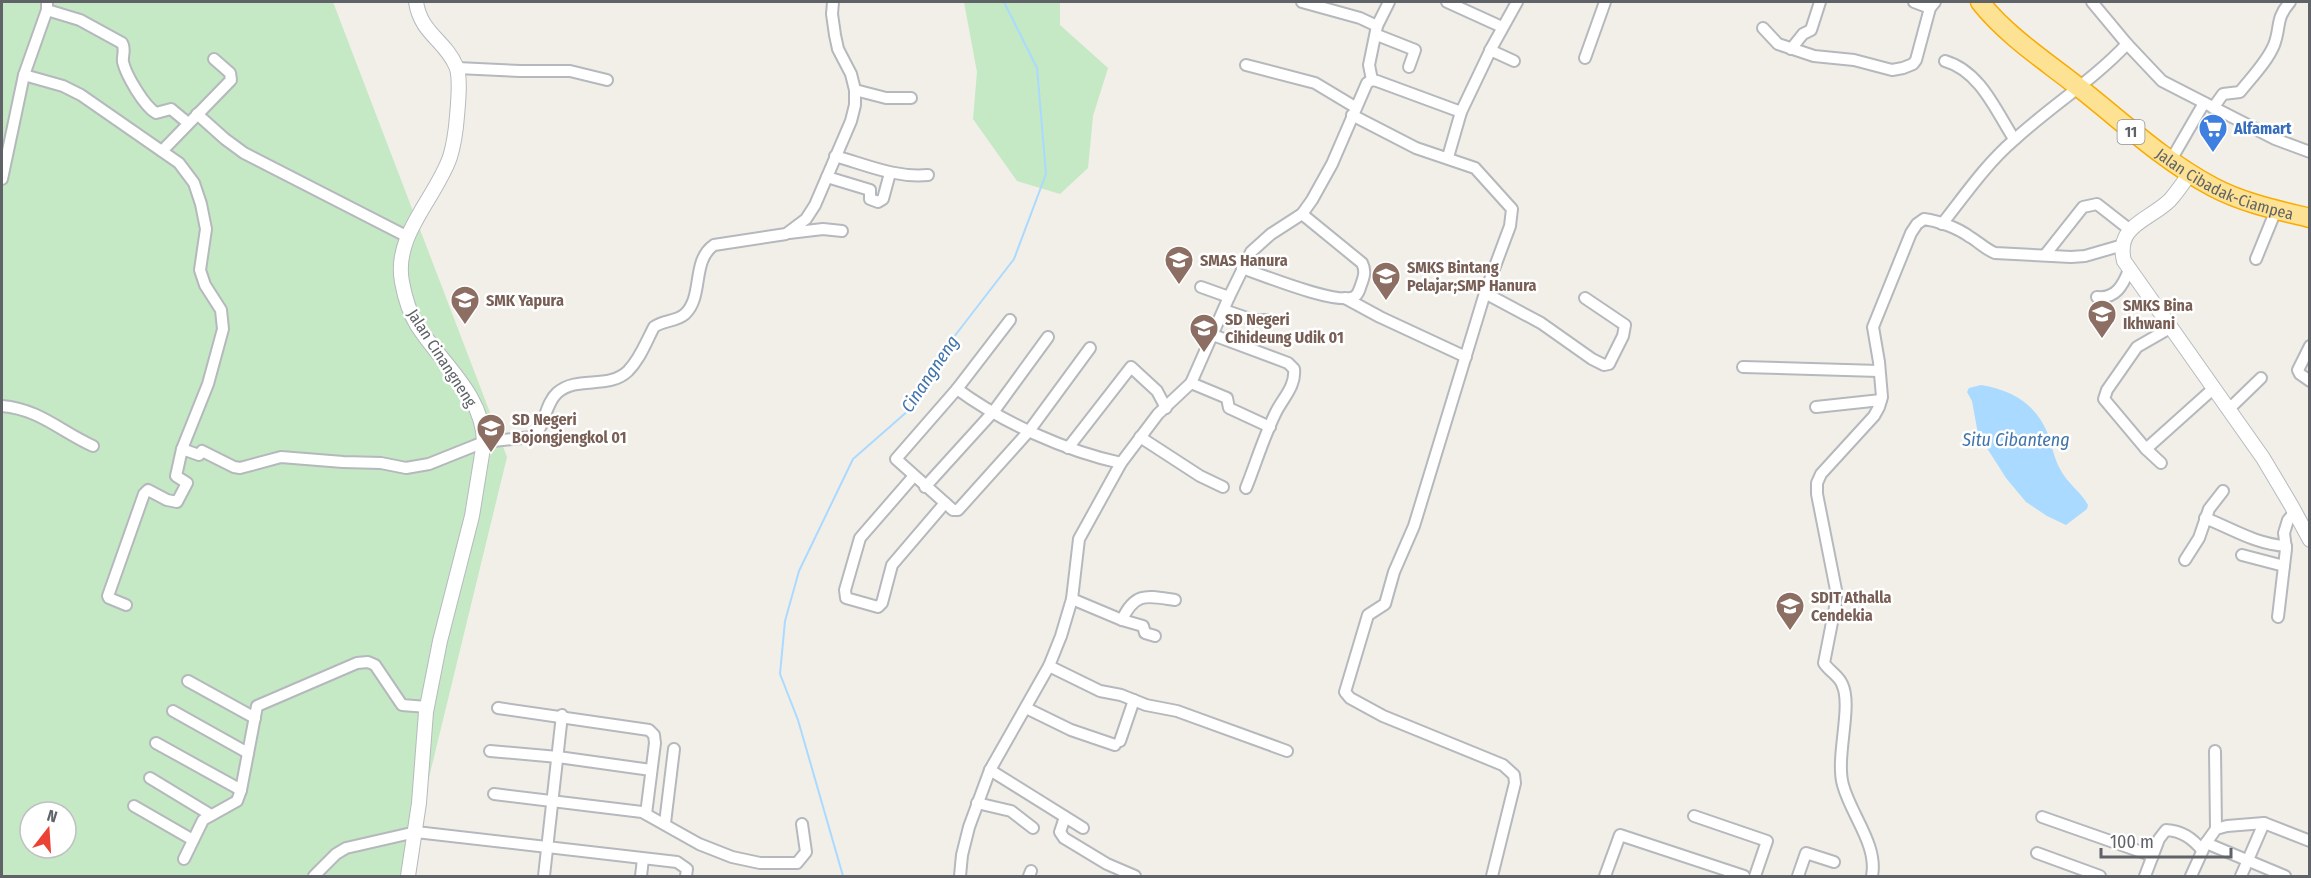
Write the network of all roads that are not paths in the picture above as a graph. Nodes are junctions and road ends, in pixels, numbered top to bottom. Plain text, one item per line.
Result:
1 (416, 2) edge
2 (833, 2) edge
3 (1302, 2) edge
4 (1389, 2) edge
5 (1447, 2) edge
6 (1516, 2) edge
7 (1605, 2) edge
8 (1820, 2) edge
9 (1914, 2) edge
10 (1980, 2) edge
11 (2092, 2) edge
12 (2290, 2) edge
13 (1933, 5) edge
14 (47, 6) edge
15 (1502, 27) junction
16 (1763, 28) dead end
17 (1377, 31) junction
18 (2127, 45) junction
19 (1791, 49) junction
20 (1490, 50) junction
21 (1585, 58) dead end
22 (214, 59) dead end
23 (1514, 61) dead end
24 (1945, 61) dead end
25 (1246, 65) dead end
26 (1409, 67) dead end
27 (458, 68) junction
28 (24, 75) junction
29 (607, 80) dead end
30 (1372, 80) junction
31 (2079, 88) junction
32 (855, 90) junction
33 (911, 98) dead end
34 (2208, 106) junction
35 (1354, 111) junction
36 (1461, 112) junction
37 (197, 114) junction
38 (188, 123) junction
39 (2014, 139) junction
40 (162, 151) junction
41 (2310, 152) edge
42 (835, 156) junction
43 (1448, 158) junction
44 (2171, 160) junction
45 (890, 173) junction
46 (2190, 173) junction
47 (928, 176) dead end
48 (827, 177) junction
49 (2, 178) edge
50 (2276, 210) junction
51 (1302, 214) junction
52 (2310, 218) edge
53 (1942, 224) junction
54 (2129, 230) junction
55 (842, 231) dead end
56 (786, 234) junction
57 (408, 237) junction
58 (2123, 245) junction
59 (2045, 255) junction
60 (2256, 259) dead end
61 (1242, 268) junction
62 (2129, 270) junction
63 (1201, 287) dead end
64 (1485, 293) junction
65 (1229, 297) junction
66 (2097, 297) dead end
67 (1345, 298) junction
68 (1585, 298) dead end
69 (1224, 310) junction
70 (1010, 320) dead end
71 (1269, 320) dead end
72 (2170, 328) junction
73 (1213, 335) junction
74 (1048, 337) dead end
75 (2310, 346) edge
76 (1090, 348) dead end
77 (1466, 357) junction
78 (1743, 367) dead end
79 (1879, 371) junction
80 (2261, 378) dead end
81 (2310, 381) edge
82 (1191, 383) junction
83 (2214, 388) junction
84 (957, 389) junction
85 (1881, 400) junction
86 (2, 406) edge
87 (1816, 407) dead end
88 (1166, 408) junction
89 (2229, 409) junction
90 (994, 411) junction
91 (1270, 427) junction
92 (1029, 431) junction
93 (1140, 437) junction
94 (484, 442) junction
95 (93, 446) dead end
96 (1068, 448) junction
97 (182, 449) junction
98 (2146, 449) junction
99 (1121, 463) junction
100 (2161, 463) dead end
101 (913, 477) junction
102 (925, 486) junction
103 (1223, 487) dead end
104 (1246, 488) dead end
105 (2223, 491) dead end
106 (945, 503) junction
107 (2295, 512) junction
108 (2205, 518) junction
109 (2310, 540) edge
110 (2286, 546) junction
111 (2242, 555) dead end
112 (2185, 560) dead end
113 (2284, 566) junction
114 (1072, 600) junction
115 (1175, 600) dead end
116 (126, 604) dead end
117 (2278, 617) dead end
118 (1122, 620) junction
119 (1155, 636) dead end
120 (1049, 666) junction
121 (188, 681) dead end
122 (1134, 700) junction
123 (427, 707) junction
124 (498, 708) dead end
125 (1026, 708) junction
126 (173, 711) dead end
127 (562, 716) junction
128 (255, 718) junction
129 (156, 743) dead end
130 (675, 749) dead end
131 (490, 751) dead end
132 (1287, 751) dead end
133 (2215, 751) dead end
134 (248, 753) junction
135 (558, 757) junction
136 (651, 770) junction
137 (990, 770) junction
138 (150, 778) dead end
139 (241, 790) junction
140 (494, 794) dead end
141 (553, 800) junction
142 (977, 803) junction
143 (134, 806) dead end
144 (646, 814) junction
145 (211, 815) junction
146 (1694, 816) dead end
147 (2042, 817) dead end
148 (1065, 818) junction
149 (2264, 823) junction
150 (665, 824) junction
151 (802, 824) dead end
152 (1033, 828) dead end
153 (1083, 828) dead end
154 (2216, 829) junction
155 (416, 831) junction
156 (193, 840) junction
157 (2310, 841) edge
158 (2204, 846) junction
159 (548, 848) junction
160 (2037, 853) dead end
161 (2153, 856) junction
162 (184, 859) dead end
163 (643, 859) junction
164 (2248, 860) junction
165 (1834, 862) dead end
166 (314, 876) edge
167 (408, 876) edge
168 (544, 876) edge
169 (640, 876) edge
170 (686, 876) edge
171 (960, 876) edge
172 (1135, 876) edge
173 (1492, 876) edge
174 (1606, 876) edge
175 (1744, 876) edge
176 (1755, 876) edge
177 (1798, 876) edge
178 (1872, 876) edge
179 (2100, 876) edge
180 (2145, 876) edge
181 (2191, 876) edge
182 (2241, 876) edge
183 (2285, 876) edge

1 - 27 street
2 - 32 street
3 - 17 street
4 - 17 street
5 - 15 street
6 - 15 street
7 - 21 street
8 - 19 street
9 - 13 street
10 - 31 highway, Jalan Cibadak-Ciampea / 11
11 - 18 street
12 - 34 street
13 - 19 street
14 - 28 street
14 - 38 street
15 - 20 street
16 - 19 street
17 - 26 street
17 - 30 street
18 - 31 street
18 - 34 street
20 - 23 street
20 - 36 street
22 - 37 street
24 - 39 street
25 - 35 street
27 - 29 street
27 - 57 street, Jalan Cinangneng
28 - 40 street
28 - 49 street
30 - 35 street
30 - 36 street
31 - 39 street
31 - 44 highway, Jalan Cibadak-Ciampea / 11
32 - 33 street
32 - 42 street
34 - 41 street
34 - 44 street
35 - 43 street
35 - 51 street
36 - 43 street
37 - 38 street
37 - 57 street
38 - 40 street
39 - 53 street
40 - 97 street
42 - 45 street
42 - 48 street
43 - 64 street
44 - 46 highway, Jalan Cibadak-Ciampea / 11
45 - 47 street
45 - 48 street
46 - 50 highway, Jalan Cibadak-Ciampea / 11
46 - 54 street
48 - 56 street
50 - 52 highway, Jalan Cibadak-Ciampea / 11
50 - 60 street
51 - 61 street
51 - 67 street
53 - 59 street
53 - 79 street
54 - 58 street
54 - 59 street
55 - 56 street
56 - 94 street
57 - 94 street, Jalan Cinangneng
58 - 59 street
58 - 62 street
61 - 65 street
61 - 67 street
62 - 66 street
62 - 72 street
63 - 65 street
64 - 68 street
64 - 77 street
65 - 69 street
67 - 77 street
69 - 71 street
69 - 73 street
70 - 84 street
72 - 83 street
72 - 98 street
73 - 82 street
73 - 91 street
74 - 90 street
75 - 81 street
76 - 92 street
77 - 173 street
78 - 79 street
79 - 85 street
80 - 89 street
82 - 88 street
82 - 91 street
83 - 89 street
83 - 98 street
84 - 90 street
84 - 101 street
85 - 87 street
85 - 178 street
86 - 95 street
88 - 93 street
88 - 96 street
89 - 107 street
90 - 92 street
90 - 102 street
91 - 104 street
92 - 96 street
92 - 106 street
93 - 99 street
93 - 103 street
94 - 97 street
94 - 123 street, Jalan Cinangneng
96 - 99 street
97 - 116 street
98 - 100 street
99 - 114 street
101 - 102 street
101 - 106 street
102 - 106 street
105 - 108 street
107 - 109 street
107 - 110 street
108 - 110 street
108 - 112 street
110 - 113 street
111 - 113 street
113 - 117 street
114 - 118 street
114 - 120 street
115 - 118 street
118 - 119 street
120 - 122 street
120 - 125 street
121 - 128 street
122 - 125 street
122 - 132 street
123 - 128 street
123 - 155 street, Jalan Cinangneng
124 - 127 street
125 - 137 street
126 - 134 street
127 - 135 street
127 - 136 street
128 - 134 street
129 - 139 street
130 - 150 street
131 - 135 street
133 - 154 street
134 - 139 street
135 - 136 street
135 - 141 street
136 - 144 street
137 - 142 street
137 - 148 street
138 - 145 street
139 - 145 street
140 - 141 street
141 - 144 street
141 - 159 street
142 - 152 street
142 - 171 street
143 - 156 street
144 - 150 street
145 - 156 street
146 - 176 street
147 - 161 street
148 - 153 street
148 - 172 street
149 - 154 street
149 - 157 street
149 - 164 street
150 - 151 street
154 - 158 street
155 - 159 street
155 - 166 street
155 - 167 street, Jalan Cinangneng
156 - 162 street
158 - 161 street
158 - 164 street
158 - 181 street
159 - 163 street
159 - 168 street
160 - 179 street
161 - 180 street
163 - 169 street
163 - 170 street
164 - 182 street
164 - 183 street
165 - 177 street
174 - 175 street

